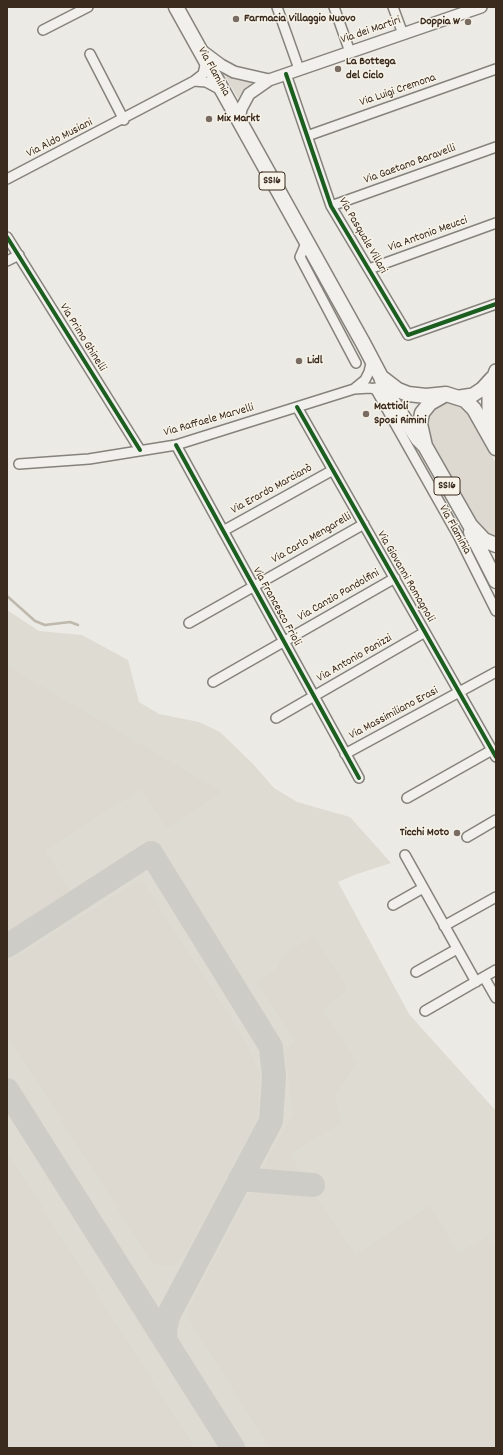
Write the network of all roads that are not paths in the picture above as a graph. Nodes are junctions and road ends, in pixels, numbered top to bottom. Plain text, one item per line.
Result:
1 (88, 7) edge
2 (176, 7) edge
3 (277, 7) edge
4 (334, 7) edge
5 (393, 7) edge
6 (481, 7) edge
7 (455, 11) edge
8 (43, 30) dead end
9 (403, 34) junction
10 (199, 48) junction
11 (350, 52) junction
12 (90, 54) dead end
13 (206, 61) junction
14 (299, 69) junction
15 (496, 70) edge
16 (286, 74) junction
17 (269, 80) junction
18 (194, 81) junction
19 (224, 93) junction
20 (124, 120) junction
21 (239, 120) junction
22 (307, 136) junction
23 (496, 147) edge
24 (7, 179) edge
25 (331, 206) junction
26 (496, 223) edge
27 (7, 237) edge
28 (306, 243) junction
29 (18, 255) junction
30 (7, 262) edge
31 (369, 269) junction
32 (496, 304) edge
33 (372, 359) junction
34 (356, 363) dead end
35 (495, 374) edge
36 (354, 388) junction
37 (381, 389) junction
38 (453, 396) junction
39 (297, 406) junction
40 (496, 442) edge
41 (176, 445) junction
42 (425, 446) junction
43 (496, 448) edge
44 (140, 450) junction
45 (19, 464) dead end
46 (333, 470) junction
47 (364, 524) junction
48 (470, 526) junction
49 (223, 531) junction
50 (496, 545) edge
51 (395, 578) junction
52 (496, 581) edge
53 (253, 587) junction
54 (496, 610) edge
55 (189, 624) dead end
56 (425, 632) junction
57 (284, 642) junction
58 (496, 672) edge
59 (213, 682) dead end
60 (459, 692) junction
61 (314, 696) junction
62 (276, 718) dead end
63 (494, 753) edge
64 (345, 754) junction
65 (359, 778) dead end
66 (407, 798) dead end
67 (496, 820) edge
68 (467, 837) dead end
69 (405, 855) dead end
70 (423, 888) junction
71 (496, 897) edge
72 (393, 905) dead end
73 (444, 926) junction
74 (457, 949) junction
75 (496, 970) edge
76 (416, 972) dead end
77 (480, 980) junction
78 (496, 998) edge
79 (425, 1011) dead end

1 - 8 street
2 - 10 main road, Via Flaminia / SS16
3 - 14 street
4 - 11 street
5 - 9 street
6 - 7 street, Via dei Martiri
7 - 9 street, Via dei Martiri
9 - 11 street, Via dei Martiri
10 - 13 main road, Via Flaminia / SS16
10 - 17 street
11 - 14 street, Via dei Martiri
12 - 20 street
13 - 18 street, Via Aldo Musiani
13 - 19 main road, Via Flaminia / SS16
14 - 16 street, Via dei Martiri
15 - 22 street, Via Luigi Cremona
16 - 17 street, Via dei Martiri
16 - 22 street, Via Pasquale Villari
17 - 21 street, Via dei Martiri
18 - 19 street
18 - 20 street, Via Aldo Musiani
19 - 21 main road, Via Flaminia / SS16
20 - 24 street, Via Aldo Musiani
21 - 28 main road, Via Flaminia / SS16
22 - 25 street, Via Pasquale Villari
23 - 25 street, Via Gaetano Baravelli
25 - 31 street, Via Pasquale Villari
26 - 31 street, Via Antonio Meucci
27 - 29 street, Via Primo Ghinelli
28 - 33 main road, Via Flaminia / SS16
28 - 34 street
29 - 30 street
29 - 44 street, Via Primo Ghinelli
31 - 32 street, Via Pasquale Villari
33 - 36 street, Via Raffaele Marvelli
33 - 37 main road, Via Flaminia / SS16
35 - 38 main road
35 - 40 main road
36 - 37 street, Via Raffaele Marvelli
36 - 39 street, Via Raffaele Marvelli
37 - 38 main road, Via Flaminia / SS16
37 - 42 main road, Via Flaminia / SS16
37 - 54 street, Via Flaminia
38 - 42 main road, Via Flaminia / SS16
38 - 43 main road
39 - 41 street, Via Raffaele Marvelli
39 - 46 street, Via Giovanni Romagnoli
41 - 44 street, Via Raffaele Marvelli
41 - 49 street, Via Francesco Frioli
42 - 48 main road, Via Flaminia / SS16
44 - 45 street, Via Raffaele Marvelli
46 - 47 street, Via Giovanni Romagnoli
46 - 49 street, Via Erardo Marcianò
47 - 51 street, Via Giovanni Romagnoli
47 - 53 street, Via Carlo Mengarelli
48 - 50 main road, Via Flaminia / SS16
48 - 52 main road, Via Flaminia / SS16
49 - 53 street, Via Francesco Frioli
51 - 56 street, Via Giovanni Romagnoli
51 - 57 street, Via Canzio Pandolfini
53 - 55 street, Via Carlo Mengarelli
53 - 57 street, Via Francesco Frioli
56 - 60 street, Via Giovanni Romagnoli
56 - 61 street, Via Antonio Panizzi
57 - 59 street, Via Canzio Pandolfini
57 - 61 street, Via Francesco Frioli
58 - 60 street, Via Massimiliano Erasi
60 - 63 street, Via Giovanni Romagnoli
60 - 64 street, Via Massimiliano Erasi
61 - 62 street, Via Antonio Panizzi
61 - 64 street, Via Francesco Frioli
63 - 66 street
64 - 65 street, Via Francesco Frioli
67 - 68 street
69 - 70 street
70 - 72 street
70 - 73 street
71 - 73 street
73 - 74 street
74 - 76 street
74 - 77 street
75 - 77 street
77 - 78 street
77 - 79 street

